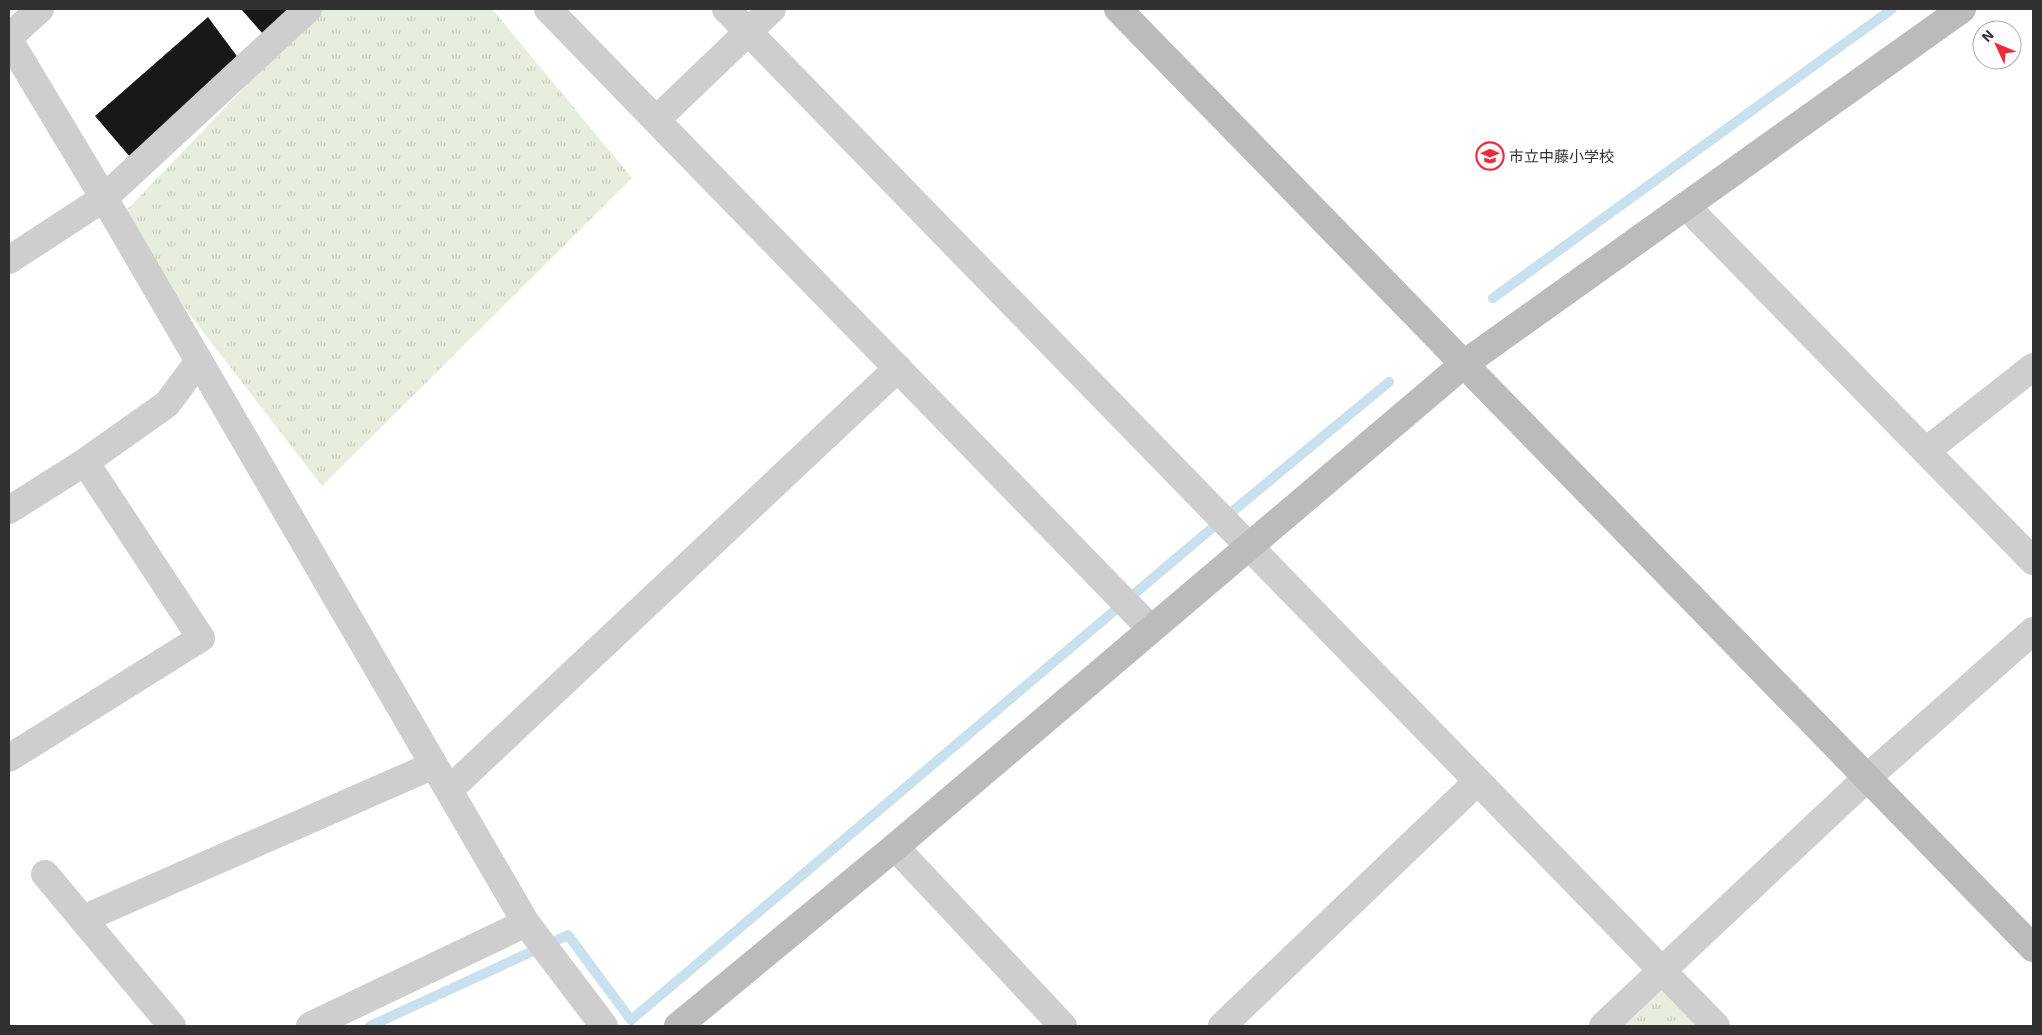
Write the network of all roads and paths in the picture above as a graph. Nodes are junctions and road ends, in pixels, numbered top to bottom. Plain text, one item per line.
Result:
1 (40, 9) edge
2 (308, 9) edge
3 (548, 9) edge
4 (726, 9) edge
5 (772, 9) edge
6 (1118, 9) edge
7 (1962, 9) edge
8 (749, 32) junction
9 (9, 39) edge
10 (656, 120) junction
11 (104, 198) junction
12 (1686, 206) junction
13 (9, 260) edge
14 (199, 362) junction
15 (1464, 364) junction
16 (2033, 367) edge
17 (898, 368) junction
18 (1926, 451) junction
19 (85, 462) junction
20 (9, 510) edge
21 (1248, 546) junction
22 (2033, 561) edge
23 (1152, 629) junction
24 (2033, 631) edge
25 (9, 758) edge
26 (434, 765) junction
27 (1868, 777) junction
28 (1477, 782) junction
29 (449, 790) junction
30 (895, 847) junction
31 (45, 874) dead end
32 (83, 920) junction
33 (526, 923) junction
34 (2033, 948) edge
35 (1661, 971) junction
36 (172, 1026) edge
37 (310, 1026) edge
38 (604, 1026) edge
39 (678, 1026) edge
40 (1063, 1026) edge
41 (1222, 1026) edge
42 (1603, 1026) edge
43 (1716, 1026) edge

1 - 9 street
2 - 11 street
3 - 10 street
4 - 8 street
5 - 8 street
6 - 15 street
7 - 12 street
8 - 10 street
8 - 21 street
9 - 11 street
10 - 17 street
11 - 13 street
11 - 14 street
12 - 15 street
12 - 18 street
14 - 19 street
14 - 26 street
15 - 21 street
15 - 27 street
16 - 18 street
17 - 23 street
17 - 29 street
18 - 22 street
19 - 20 street
19 - 25 street
21 - 23 street
21 - 28 street
23 - 30 street
24 - 27 street
26 - 29 street
26 - 32 street
27 - 34 street
27 - 35 street
28 - 35 street
28 - 41 street
29 - 33 street
30 - 39 street
30 - 40 street
31 - 32 street
32 - 36 street
33 - 37 street
33 - 38 street
35 - 42 street
35 - 43 street

